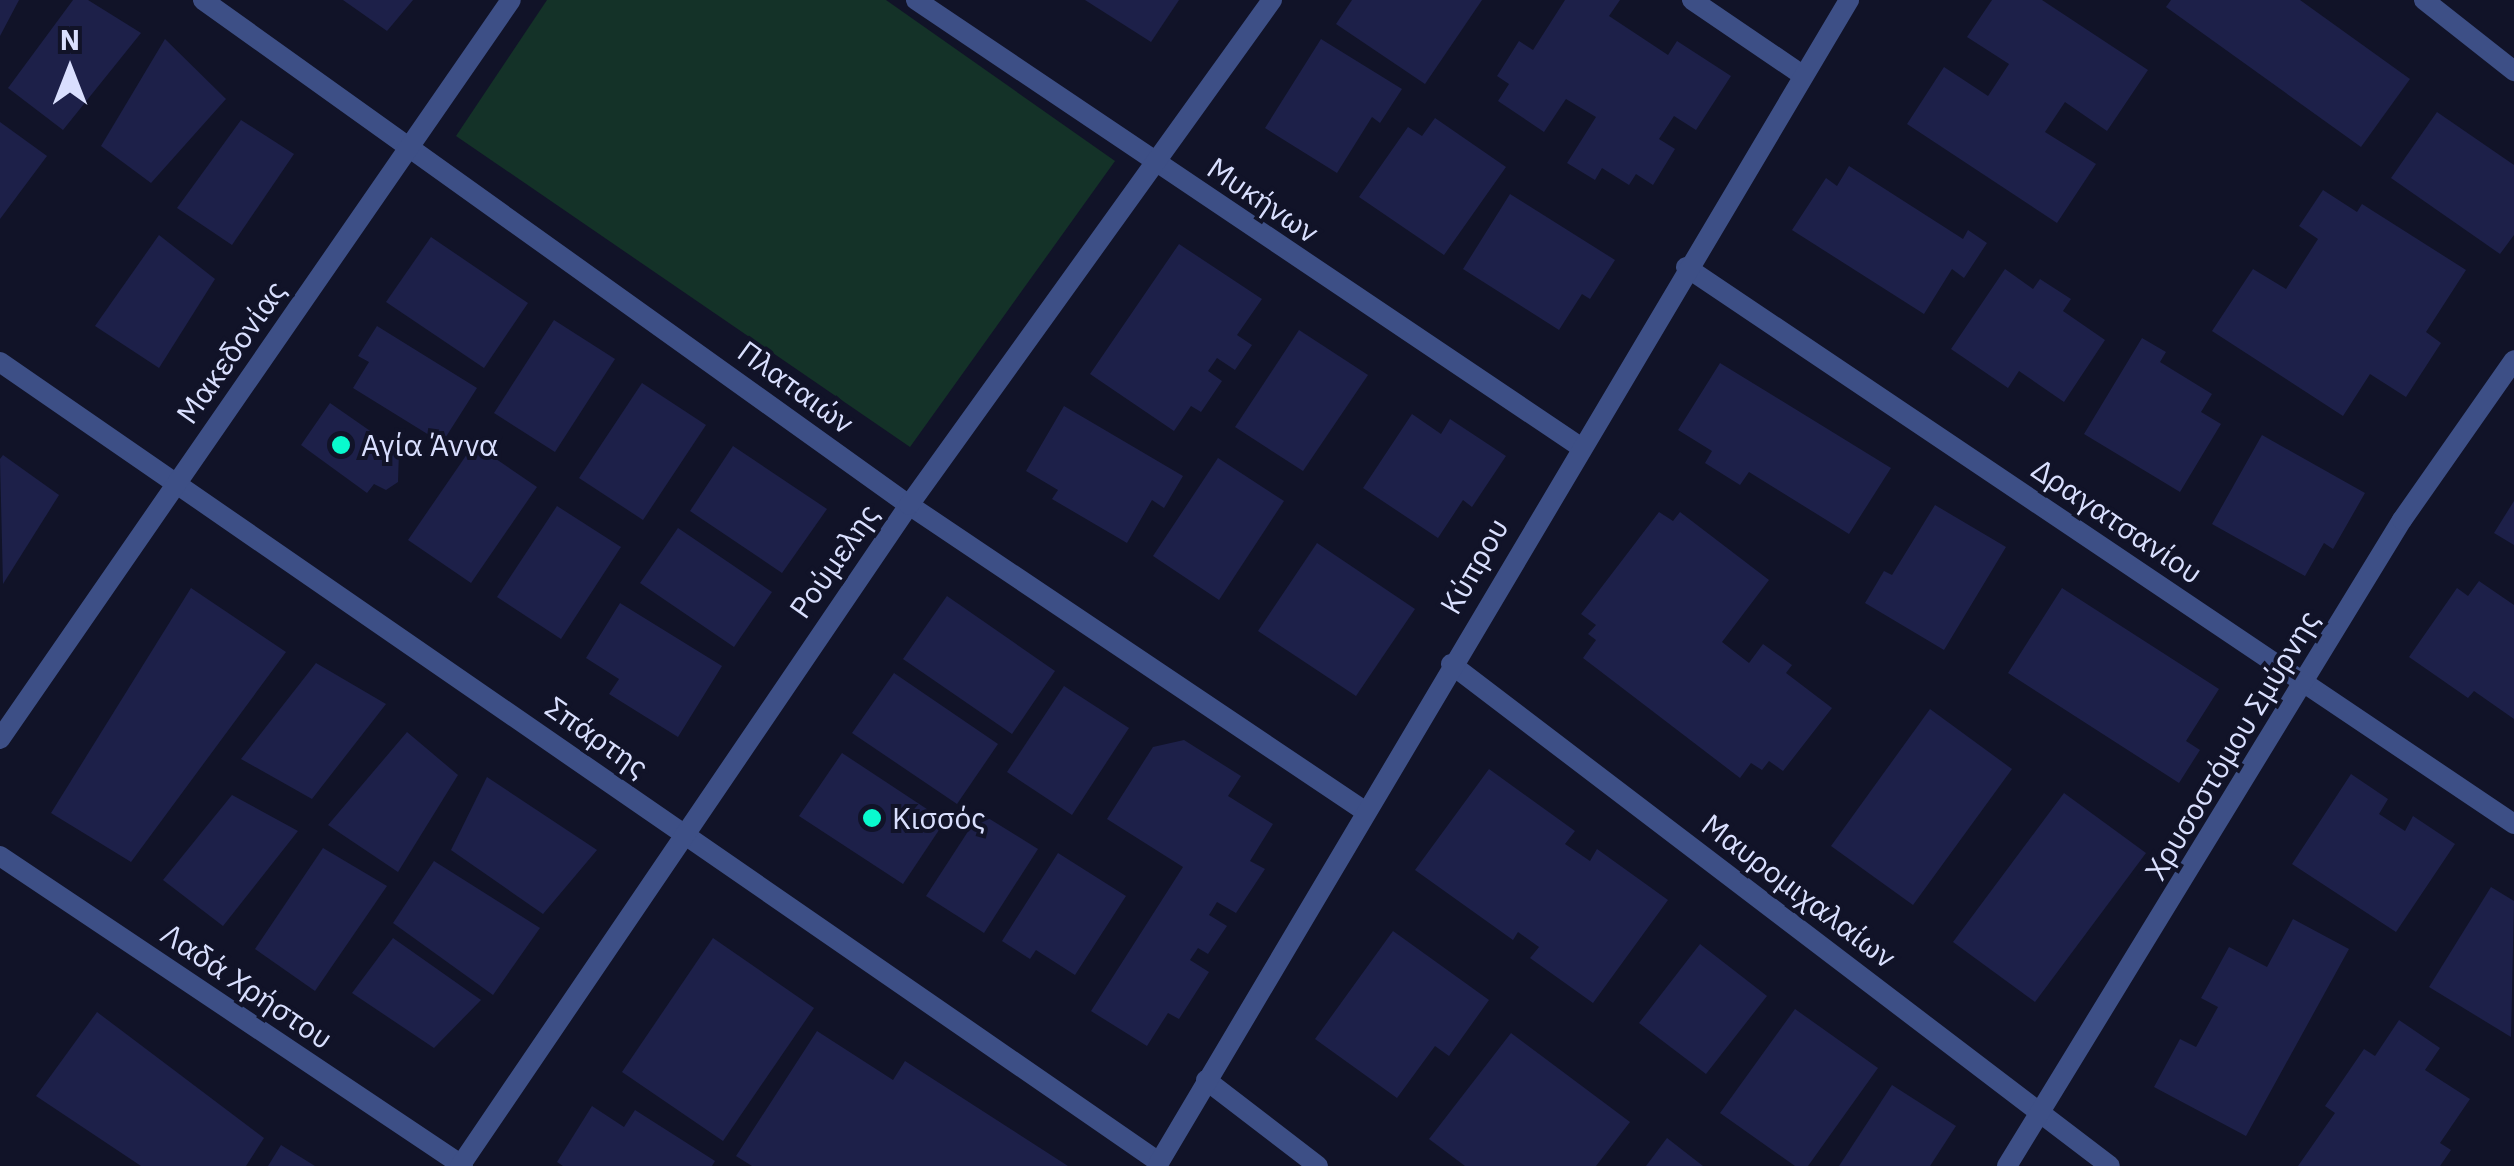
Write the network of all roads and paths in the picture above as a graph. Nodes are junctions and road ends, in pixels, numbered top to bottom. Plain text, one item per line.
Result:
1 (203, 0) edge
2 (511, 0) edge
3 (916, 0) edge
4 (1272, 0) edge
5 (1692, 0) edge
6 (1849, 0) edge
7 (2424, 0) edge
8 (2514, 71) edge
9 (1801, 74) junction
10 (409, 148) junction
11 (1156, 164) junction
12 (1686, 267) junction
13 (2514, 360) edge
14 (0, 362) edge
15 (1579, 446) junction
16 (177, 484) junction
17 (909, 505) junction
18 (1451, 664) junction
19 (2306, 684) junction
20 (0, 739) edge
21 (1363, 810) junction
22 (2514, 824) edge
23 (682, 832) junction
24 (0, 856) edge
25 (1206, 1080) junction
26 (2040, 1113) junction
27 (1158, 1164) edge
28 (461, 1166) edge
29 (1318, 1166) edge
30 (2007, 1166) edge
31 (2110, 1166) edge

1 - 10 street, Πλαταιών
2 - 10 street, Μακεδονίας
3 - 11 street, Μυκήνων
4 - 11 street, Ρούμελης
5 - 9 street
6 - 9 street, Κύπρου
7 - 8 street
9 - 12 street, Κύπρου
10 - 16 street, Μακεδονίας
10 - 17 street, Πλαταιών
11 - 15 street, Μυκήνων
11 - 17 street, Ρούμελης
12 - 15 street, Κύπρου
12 - 19 street, Δραγατσανίου
13 - 19 street, Χρυσοστόμου Σμύρνης
14 - 16 street, Σπάρτης
15 - 18 street, Κύπρου
16 - 20 street, Μακεδονίας
16 - 23 street, Σπάρτης
17 - 21 street, Πλαταιών
17 - 23 street, Ρούμελης
18 - 21 street, Κύπρου
18 - 26 street, Μαυρομιχαλαίων
19 - 22 street, Δραγατσανίου
19 - 26 street, Χρυσοστόμου Σμύρνης
21 - 25 street, Κύπρου
23 - 27 street, Σπάρτης
23 - 28 street, Ρούμελης
24 - 28 street, Λαδά Χρήστου
25 - 27 street, Κύπρου
25 - 29 street
26 - 30 street, Χρυσοστόμου Σμύρνης
26 - 31 street, Μαυρομιχαλαίων

